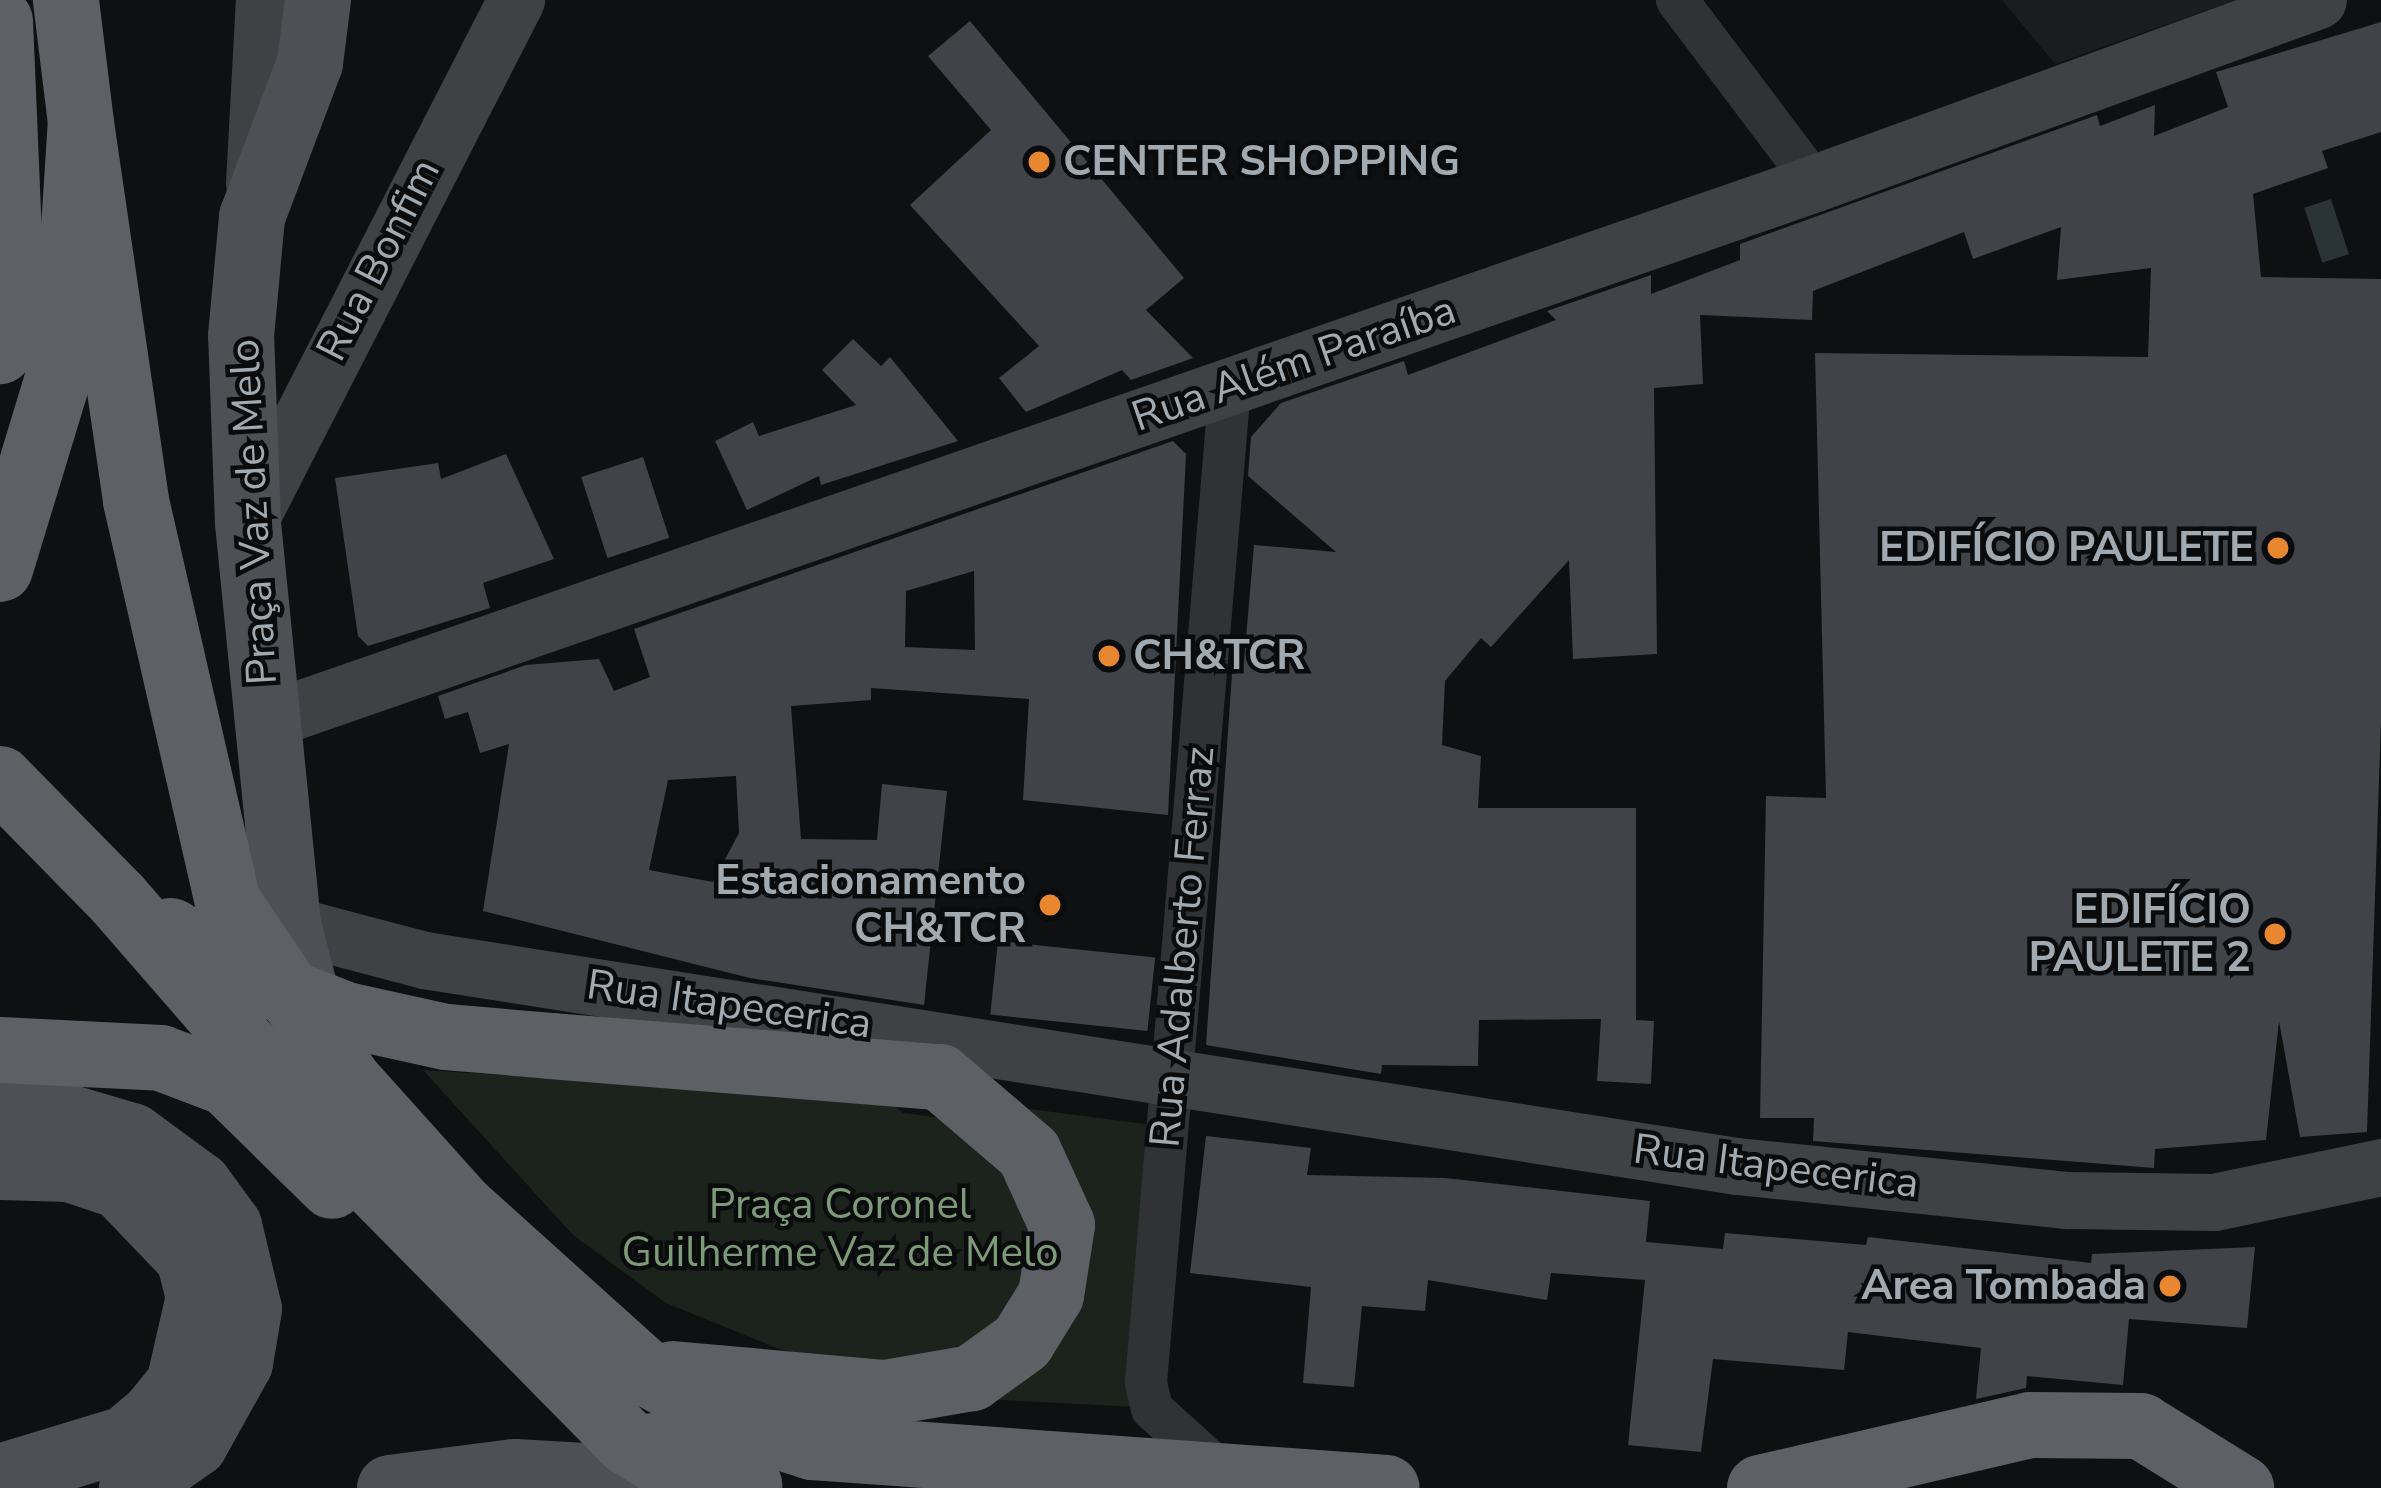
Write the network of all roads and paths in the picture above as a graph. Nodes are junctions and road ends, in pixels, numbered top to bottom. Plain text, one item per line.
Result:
1 (66, 0) edge
2 (264, 0) edge
3 (318, 0) edge
4 (1677, 0) edge
5 (2318, 0) edge
6 (514, 2) edge
7 (0, 21) edge
8 (81, 123) junction
9 (1815, 183) junction
10 (252, 217) junction
11 (0, 351) edge
12 (1230, 387) junction
13 (248, 524) junction
14 (0, 569) edge
15 (268, 720) junction
16 (0, 779) edge
17 (116, 898) junction
18 (288, 924) junction
19 (313, 1021) junction
20 (0, 1050) edge
21 (1172, 1075) junction
22 (940, 1076) junction
23 (0, 1112) edge
24 (0, 1167) edge
25 (2381, 1167) edge
26 (645, 1372) junction
27 (1224, 1474) junction
28 (0, 1477) edge
29 (147, 1480) edge
30 (737, 1487) edge
31 (390, 1488) edge
32 (1387, 1488) edge
33 (1760, 1488) edge
34 (2241, 1488) edge

1 - 8 highway
2 - 10 street, Praça Vaz de Melo
3 - 10 main road
4 - 9 street
5 - 9 street, Rua Além Paraíba
6 - 13 street, Rua Bonfim
7 - 11 highway
8 - 14 highway
8 - 19 highway
9 - 12 street, Rua Além Paraíba
10 - 13 main road, Praça Vaz de Melo
12 - 15 street, Rua Além Paraíba
12 - 21 street, Rua Adalberto Ferraz
13 - 15 main road, Praça Vaz de Melo
15 - 18 main road, Praça Vaz de Melo
16 - 17 highway
17 - 22 highway, bridge
17 - 30 highway, bridge
18 - 19 main road, Praça Vaz de Melo
18 - 21 street, Rua Itapecerica
19 - 26 highway
20 - 30 highway
21 - 22 street, Rua Itapecerica
21 - 25 street, Rua Itapecerica
21 - 27 street, Rua Adalberto Ferraz
22 - 26 highway
23 - 29 main road
24 - 28 main road
26 - 27 highway
27 - 32 highway
30 - 31 main road
33 - 34 highway

